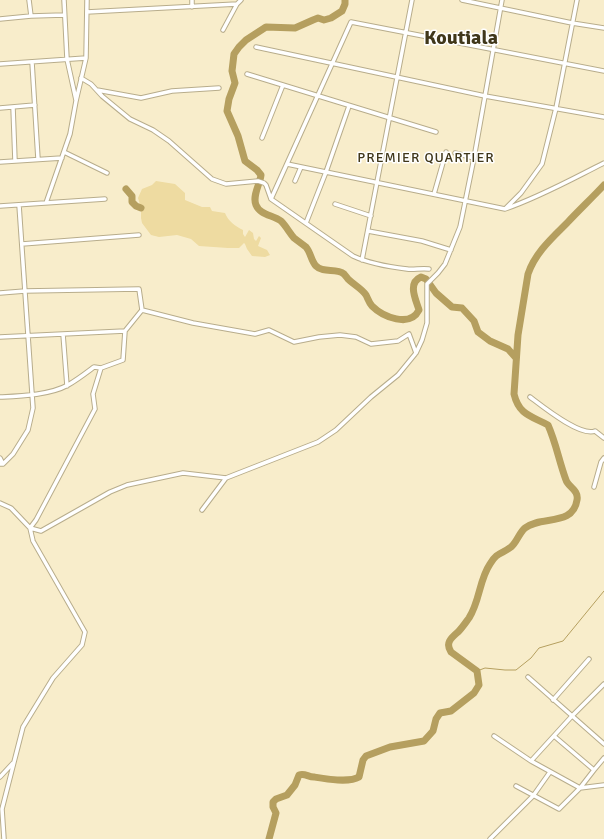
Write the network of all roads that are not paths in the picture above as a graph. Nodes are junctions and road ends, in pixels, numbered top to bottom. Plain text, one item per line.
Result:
1 (30, 0) edge
2 (64, 0) edge
3 (87, 0) edge
4 (192, 0) edge
5 (241, 0) edge
6 (412, 0) edge
7 (462, 0) edge
8 (502, 0) edge
9 (577, 0) edge
10 (237, 4) junction
11 (192, 6) junction
12 (501, 8) junction
13 (87, 12) junction
14 (64, 15) junction
15 (31, 16) junction
16 (0, 19) edge
17 (572, 23) junction
18 (604, 28) edge
19 (223, 30) dead end
20 (406, 32) junction
21 (256, 47) dead end
22 (494, 50) junction
23 (86, 58) junction
24 (67, 59) junction
25 (32, 62) junction
26 (333, 63) junction
27 (0, 64) edge
28 (564, 64) junction
29 (604, 71) edge
30 (247, 74) dead end
31 (81, 78) junction
32 (397, 78) junction
33 (283, 85) junction
34 (219, 88) dead end
35 (97, 90) junction
36 (318, 95) junction
37 (485, 96) junction
38 (76, 101) junction
39 (35, 105) junction
40 (349, 106) junction
41 (13, 107) junction
42 (0, 108) edge
43 (556, 108) junction
44 (604, 117) edge
45 (389, 118) junction
46 (436, 132) dead end
47 (262, 138) dead end
48 (64, 152) junction
49 (446, 152) dead end
50 (455, 154) dead end
51 (62, 158) junction
52 (474, 158) junction
53 (38, 159) junction
54 (16, 161) junction
55 (0, 162) edge
56 (604, 162) edge
57 (287, 164) junction
58 (301, 167) junction
59 (326, 172) junction
60 (107, 173) dead end
61 (295, 181) dead end
62 (377, 182) junction
63 (434, 194) junction
64 (105, 199) dead end
65 (271, 199) junction
66 (466, 201) junction
67 (46, 203) junction
68 (19, 204) junction
69 (334, 204) dead end
70 (0, 206) edge
71 (506, 209) junction
72 (370, 216) junction
73 (306, 223) junction
74 (368, 231) junction
75 (139, 235) dead end
76 (22, 244) junction
77 (451, 250) junction
78 (362, 260) junction
79 (429, 268) dead end
80 (25, 291) junction
81 (0, 293) edge
82 (142, 310) junction
83 (125, 331) junction
84 (63, 334) junction
85 (28, 336) junction
86 (0, 337) edge
87 (416, 353) junction
88 (101, 368) junction
89 (67, 386) junction
90 (32, 395) junction
91 (0, 397) edge
92 (530, 397) dead end
93 (604, 438) edge
94 (0, 458) edge
95 (604, 458) edge
96 (2, 464) edge
97 (226, 478) junction
98 (594, 487) dead end
99 (0, 503) edge
100 (202, 510) dead end
101 (30, 528) junction
102 (589, 659) dead end
103 (528, 678) dead end
104 (604, 684) edge
105 (553, 700) junction
106 (572, 716) junction
107 (494, 736) dead end
108 (554, 736) junction
109 (604, 744) edge
110 (604, 758) edge
111 (531, 761) junction
112 (14, 762) junction
113 (594, 770) junction
114 (550, 772) junction
115 (0, 778) edge
116 (604, 785) edge
117 (516, 786) dead end
118 (580, 788) junction
119 (533, 796) junction
120 (4, 839) edge
121 (490, 839) edge

1 - 15 street
2 - 14 street
3 - 13 street
4 - 11 street
5 - 10 street
6 - 20 street
7 - 12 street
8 - 12 street
9 - 17 street
10 - 11 street
10 - 19 street
11 - 13 street
12 - 17 street
12 - 22 street
13 - 23 street
14 - 15 street
14 - 24 street
15 - 16 street
17 - 18 street
17 - 28 street
20 - 22 street
20 - 26 street
20 - 32 street
21 - 26 street
22 - 28 street
22 - 37 street
23 - 24 street
23 - 31 street
24 - 25 street
24 - 38 street
25 - 27 street
25 - 39 street
26 - 32 street
26 - 36 street
28 - 29 street
28 - 43 street
30 - 33 street
31 - 35 street
31 - 38 street
32 - 37 street
32 - 45 street
33 - 36 street
33 - 47 street
34 - 35 street
35 - 65 street
36 - 40 street
36 - 57 street
37 - 43 street
37 - 52 street
38 - 48 street
39 - 41 street
39 - 53 street
40 - 45 street
40 - 59 street
41 - 42 street
41 - 54 street
43 - 44 street
43 - 71 street
45 - 46 street
45 - 62 street
48 - 51 street
48 - 60 street
49 - 63 street
50 - 52 street
51 - 53 street
51 - 67 street
52 - 66 street
53 - 54 street
54 - 55 street
56 - 71 street
57 - 58 street
57 - 65 street
58 - 59 street
58 - 61 street
59 - 62 street
59 - 73 street
62 - 63 street
62 - 72 street
63 - 66 street
64 - 67 street
65 - 73 street
66 - 71 street
66 - 77 street
67 - 68 street
68 - 70 street
68 - 76 street
69 - 72 street
72 - 74 street
73 - 78 street
74 - 77 street
74 - 78 street
75 - 76 street
76 - 80 street
77 - 87 street
78 - 79 street
80 - 81 street
80 - 82 street
80 - 85 street
82 - 83 street
82 - 87 street
83 - 84 street
83 - 88 street
84 - 85 street
84 - 89 street
85 - 86 street
85 - 90 street
87 - 97 street
88 - 89 street
88 - 101 street
89 - 90 street
90 - 91 street
90 - 96 street
92 - 93 street
94 - 96 street
95 - 98 street
97 - 100 street
97 - 101 street
99 - 101 street
101 - 112 street
102 - 105 street
103 - 105 street
104 - 106 street
105 - 106 street
106 - 108 street
106 - 109 street
107 - 111 street
108 - 111 street
108 - 113 street
110 - 113 street
111 - 114 street
112 - 115 street
112 - 120 street
113 - 118 street
114 - 118 street
114 - 119 street
116 - 118 street
117 - 119 street
118 - 119 street
119 - 121 street

